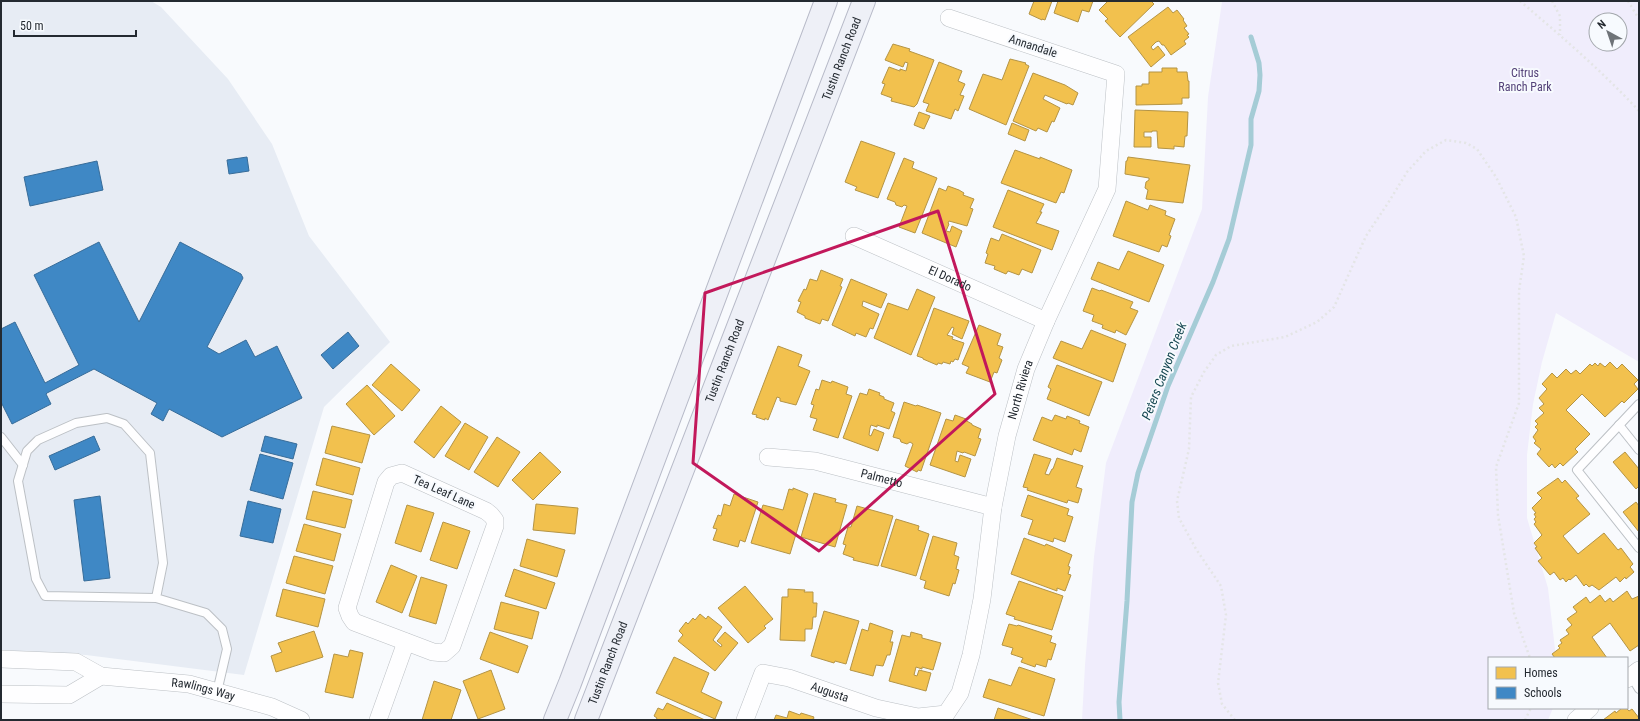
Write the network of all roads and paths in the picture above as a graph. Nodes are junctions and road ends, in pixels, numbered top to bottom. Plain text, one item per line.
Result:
1 (826, 1) edge
2 (864, 1) edge
3 (1520, 1) edge
4 (1552, 1) edge
5 (1628, 1) edge
6 (949, 18) dead end
7 (1639, 19) edge
8 (1560, 36) junction
9 (1116, 74) joint
10 (1639, 111) edge
11 (854, 236) dead end
12 (1046, 321) junction
13 (1639, 404) edge
14 (1619, 426) junction
15 (1, 437) edge
16 (1639, 450) edge
17 (768, 457) dead end
18 (23, 465) junction
19 (993, 507) junction
20 (1639, 548) edge
21 (156, 598) junction
22 (406, 642) junction
23 (1530, 657) edge
24 (1, 659) edge
25 (101, 676) junction
26 (217, 692) junction
27 (1, 694) edge
28 (1530, 709) edge
29 (1589, 709) edge
30 (875, 714) edge
31 (946, 714) joint
32 (301, 720) edge
33 (378, 720) edge
34 (555, 720) edge
35 (586, 720) edge
36 (745, 720) edge
37 (1235, 720) edge
38 (1525, 720) edge
39 (1576, 720) edge

1 - 34 main road
2 - 35 main road, Tustin Ranch Road
3 - 8 path
4 - 8 path
5 - 7 path
6 - 9 street, Annandale
8 - 10 path
9 - 12 street, North Riviera
11 - 12 street, El Dorado
12 - 19 street, North Riviera
13 - 14 lane
14 - 16 lane
14 - 20 lane
15 - 18 lane
17 - 19 street, Palmetto
18 - 21 lane
18 - 21 lane
19 - 31 street, North Riviera
21 - 26 lane
22 - 22 street, Tea Leaf Lane
22 - 33 street
23 - 37 path
24 - 25 street, Rawlings Way
25 - 26 street, Rawlings Way
25 - 27 street
26 - 32 street, Rawlings Way
28 - 38 path
29 - 39 street
30 - 31 street, Augusta
30 - 36 street, Augusta

